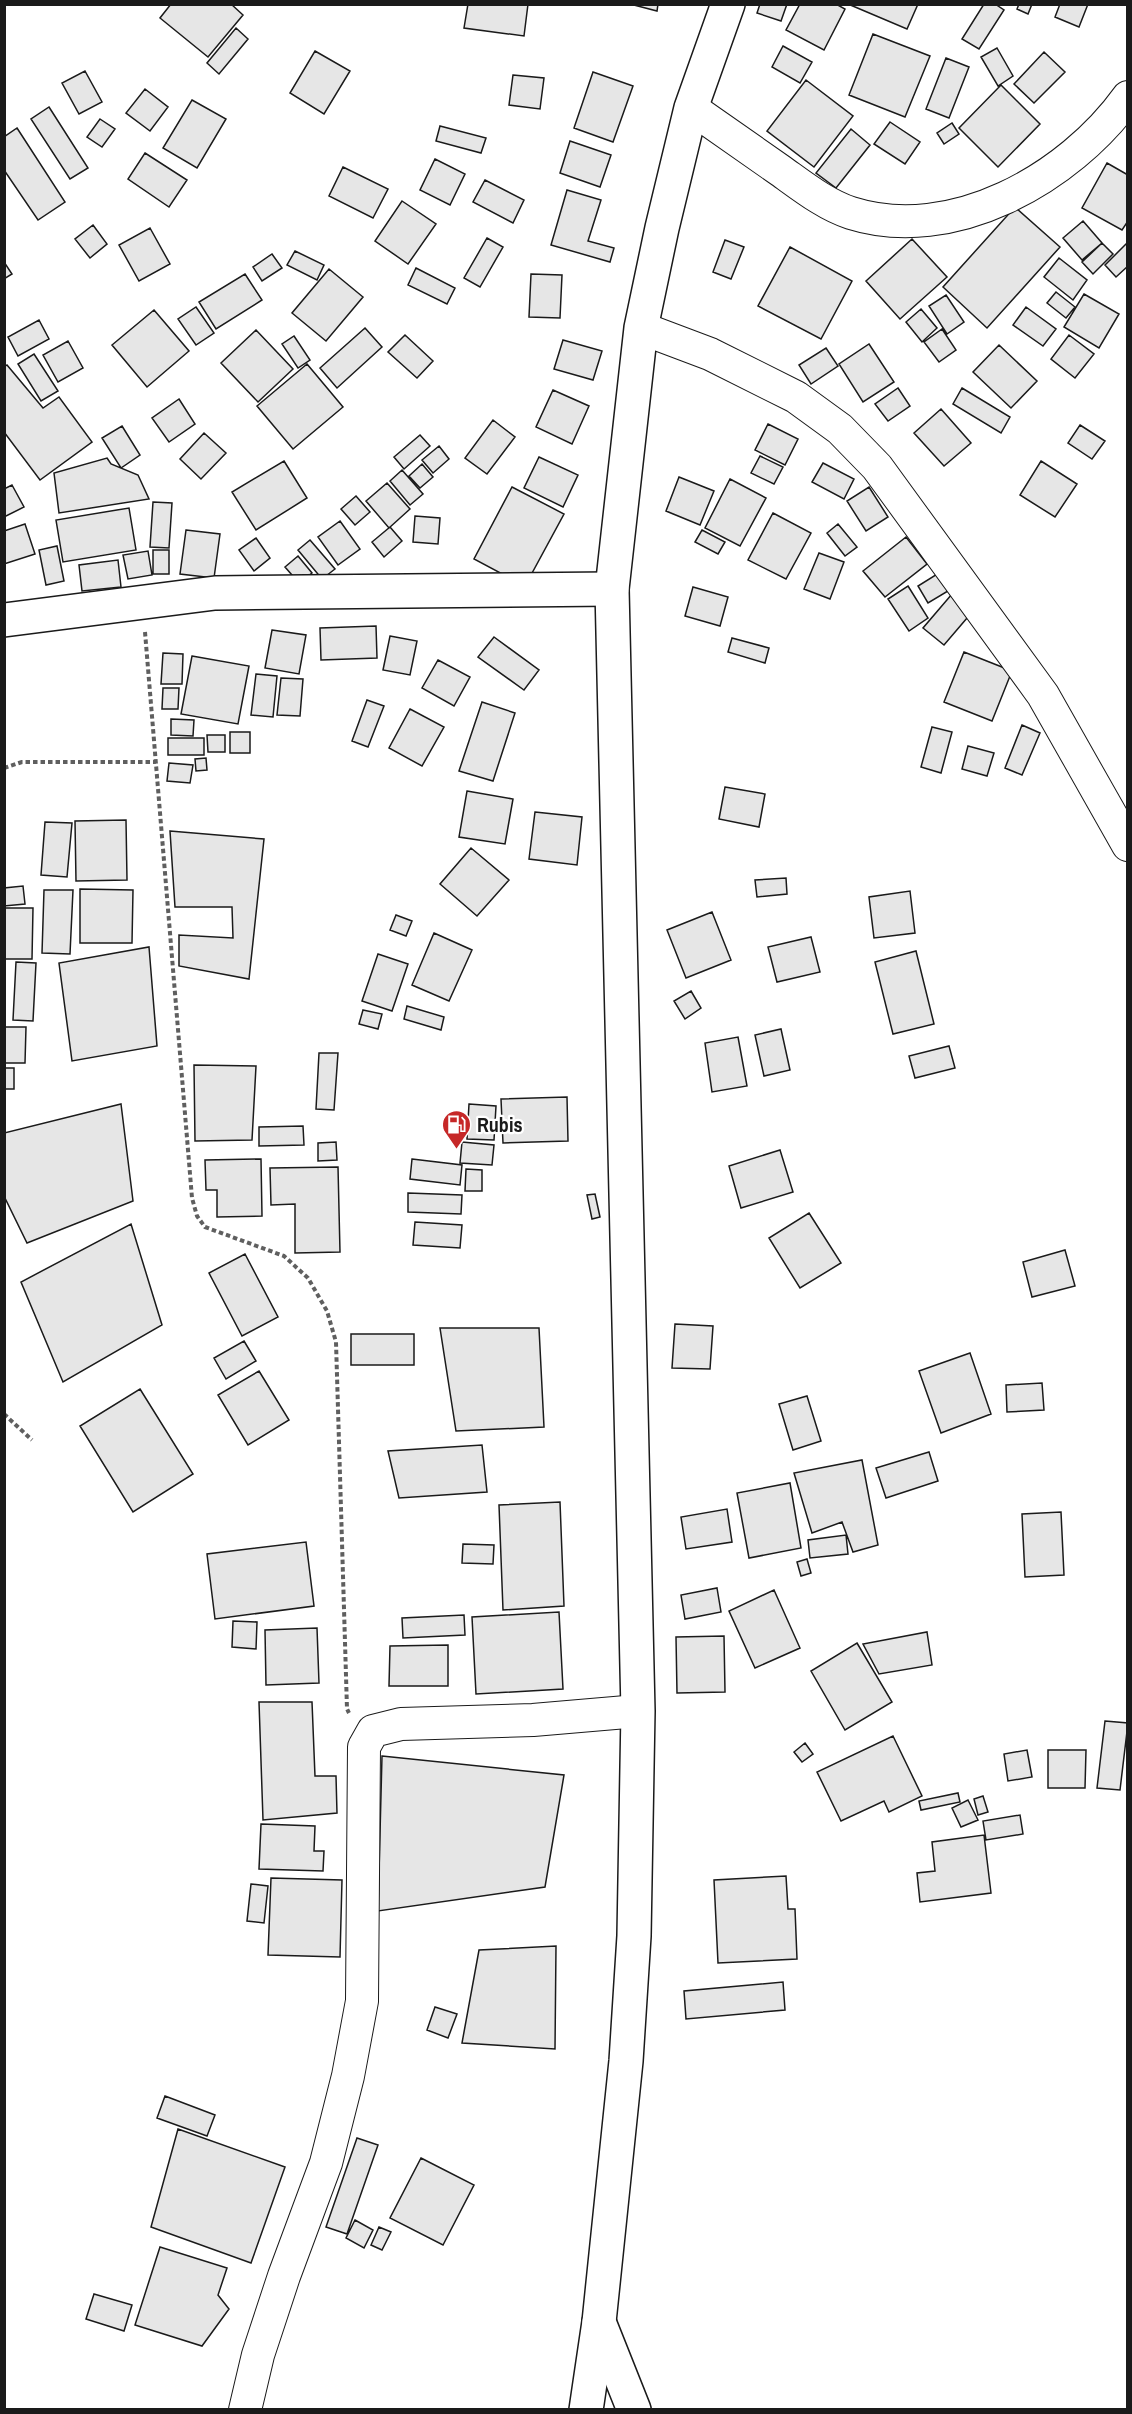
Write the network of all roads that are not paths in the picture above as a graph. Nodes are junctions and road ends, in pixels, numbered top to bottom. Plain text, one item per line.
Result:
1 (728, 4) edge
2 (1128, 97) edge
3 (692, 108) junction
4 (641, 328) junction
5 (612, 589) junction
6 (4, 620) edge
7 (1128, 845) edge
8 (638, 1711) junction
9 (599, 2322) junction
10 (245, 2409) edge
11 (586, 2409) edge
12 (634, 2409) edge

1 - 3 main road
2 - 3 street
3 - 4 main road
4 - 5 main road
4 - 7 street
5 - 6 main road
5 - 8 main road
8 - 9 main road
8 - 10 street
9 - 11 main road
9 - 12 main road

